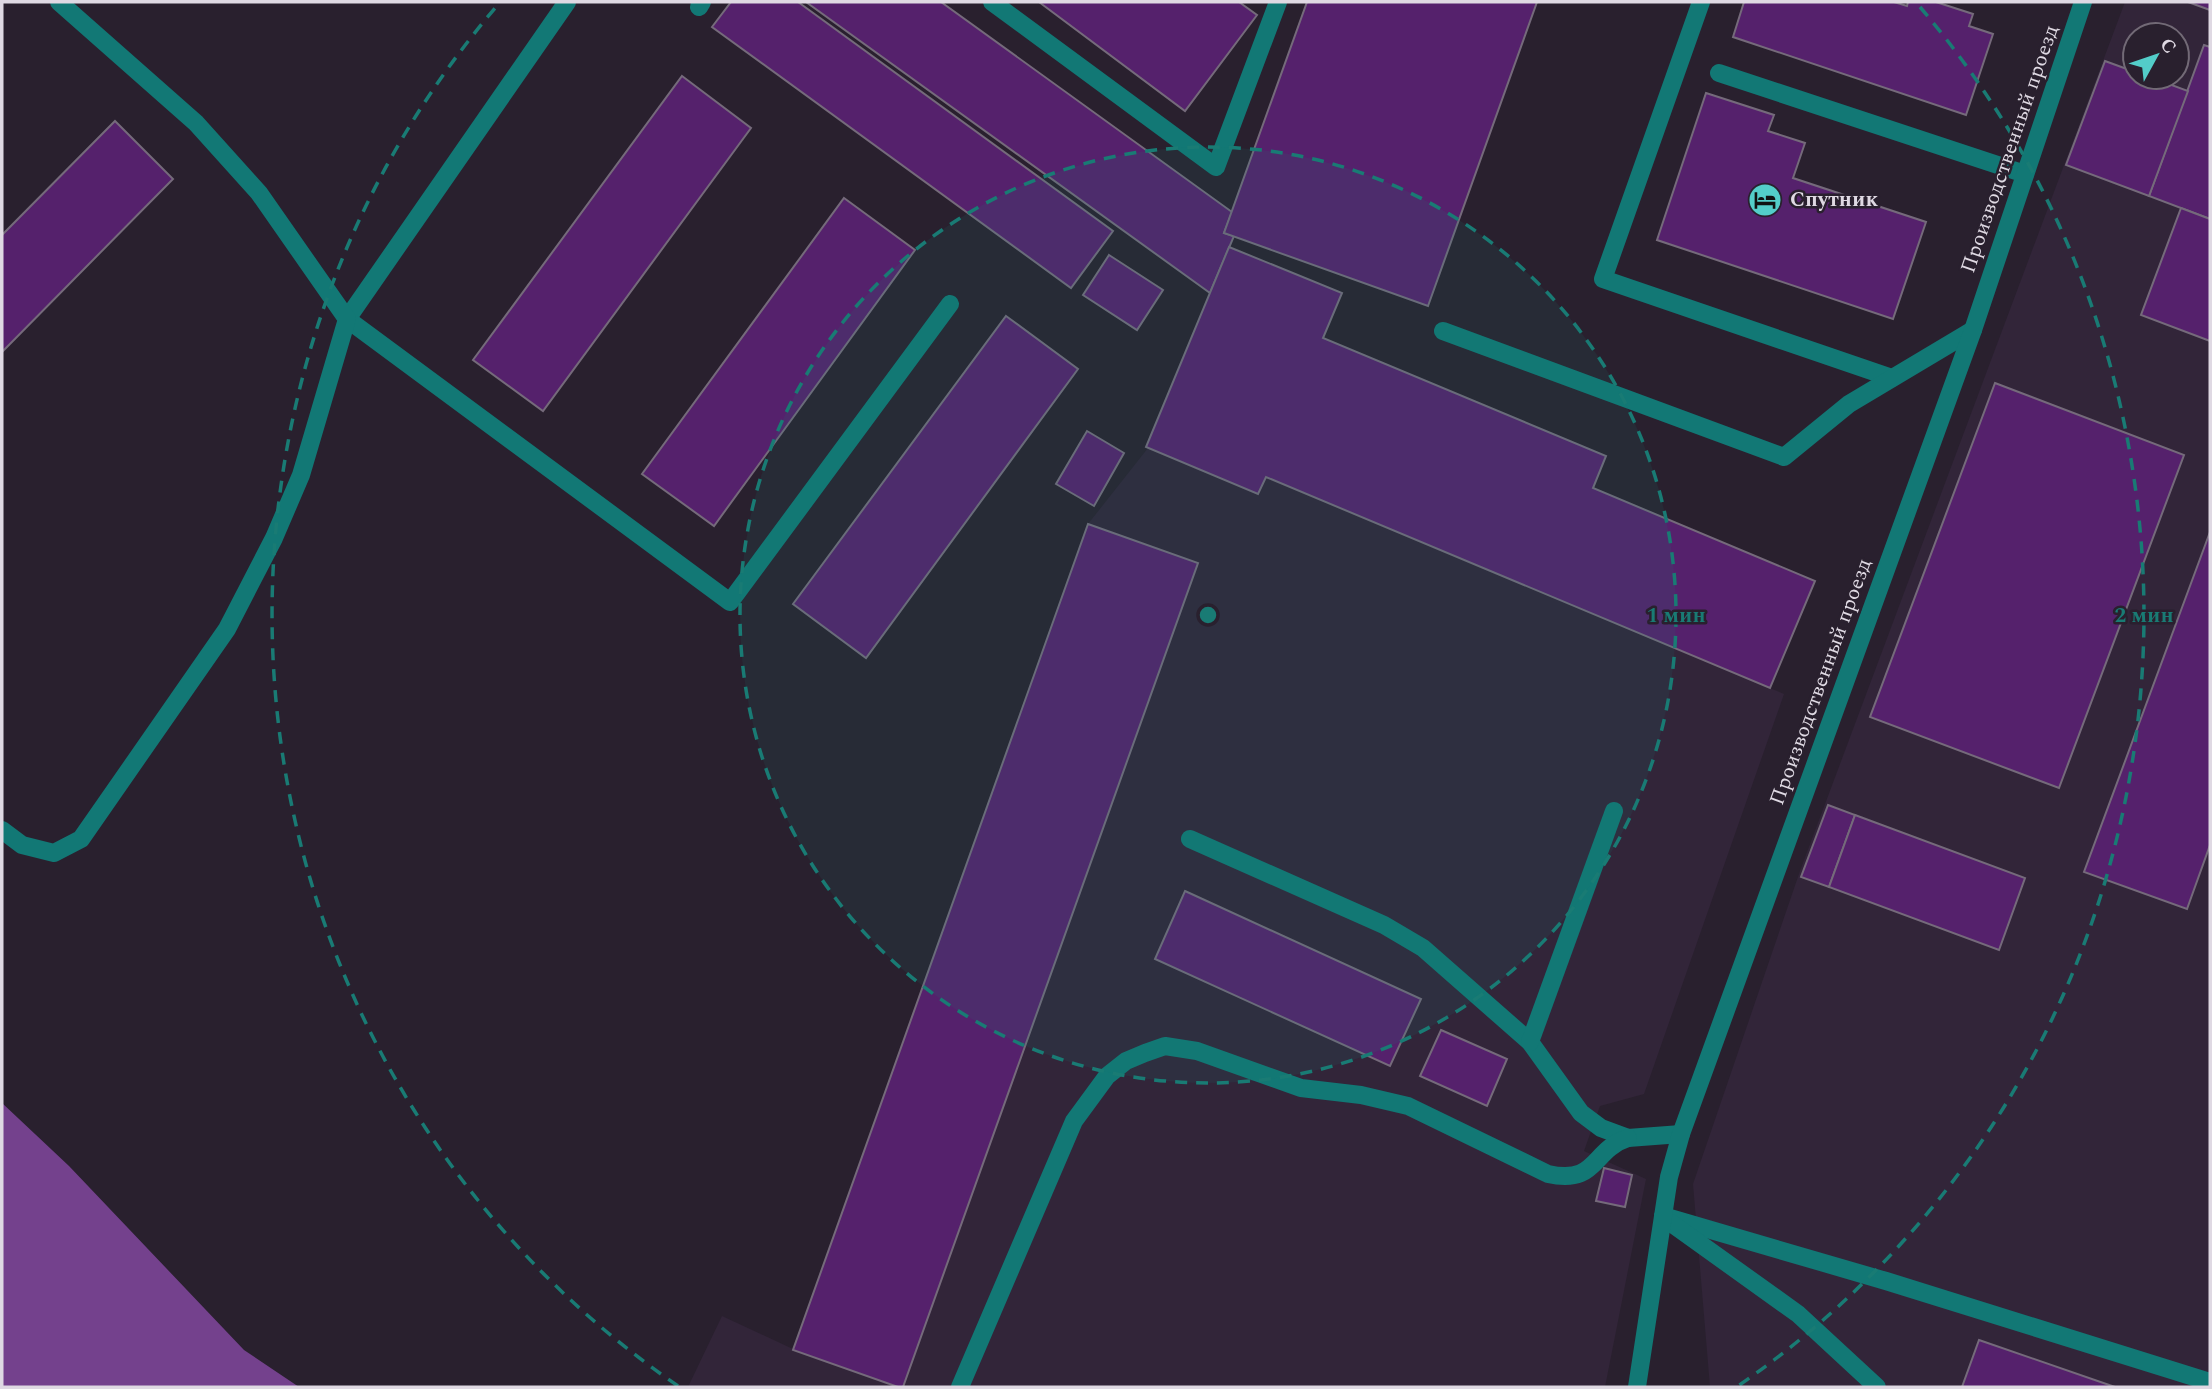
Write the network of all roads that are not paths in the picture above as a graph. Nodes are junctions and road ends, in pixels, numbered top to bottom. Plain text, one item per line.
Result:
1 (59, 2) edge
2 (567, 2) edge
3 (992, 2) edge
4 (1278, 2) edge
5 (1701, 2) edge
6 (2083, 2) edge
7 (1719, 74) dead end
8 (2025, 174) junction
9 (950, 304) dead end
10 (348, 319) junction
11 (1973, 330) junction
12 (1443, 331) dead end
13 (1892, 378) junction
14 (1614, 811) dead end
15 (2, 830) edge
16 (1190, 839) dead end
17 (1530, 1042) junction
18 (1681, 1134) junction
19 (1628, 1138) junction
20 (1663, 1216) junction
21 (2210, 1382) edge
22 (960, 1387) edge
23 (1637, 1387) edge
24 (1877, 1387) edge

1 - 10 street
2 - 10 street
3 - 4 street
5 - 13 street
6 - 8 street, Производственный проезд
7 - 8 street
8 - 11 street, Производственный проезд
9 - 10 street
10 - 15 street
11 - 13 street
11 - 18 street, Производственный проезд
12 - 13 street
14 - 17 street
16 - 17 street
17 - 19 street
18 - 19 street
18 - 20 street, Производственный проезд
19 - 22 street
20 - 21 street
20 - 23 street, Производственный проезд
20 - 24 street

